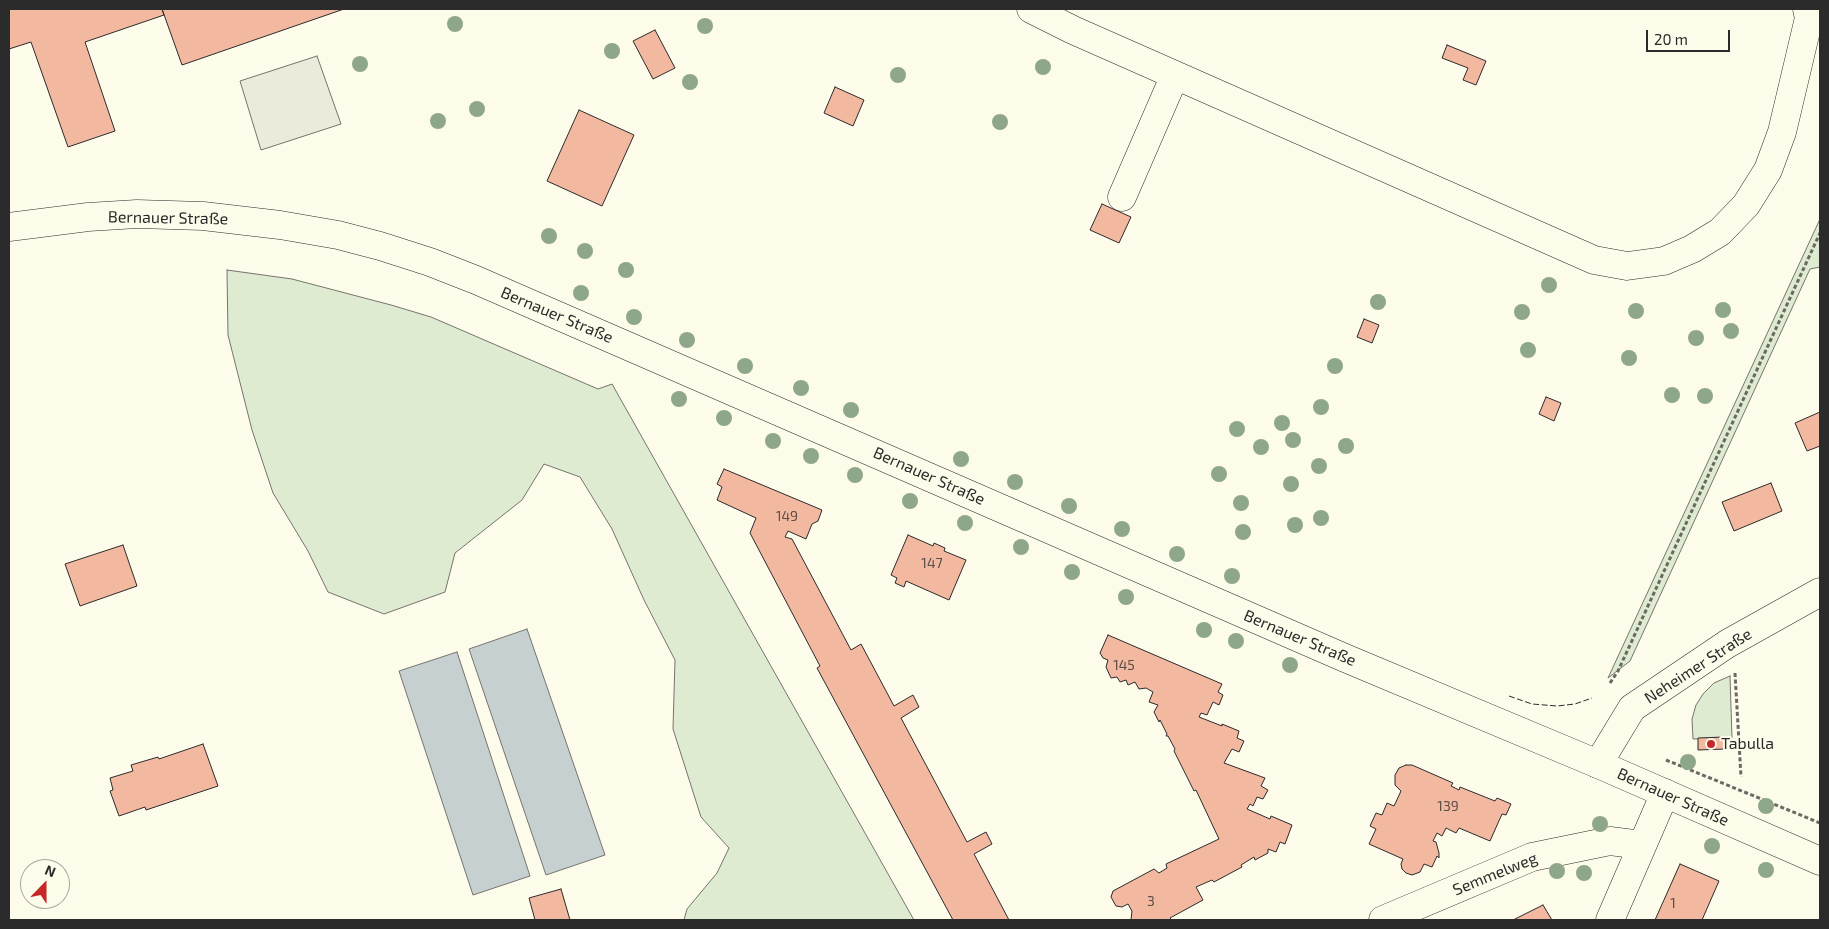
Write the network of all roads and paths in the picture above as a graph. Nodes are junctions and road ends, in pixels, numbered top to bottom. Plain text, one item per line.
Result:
1 (1031, 9) edge
2 (1807, 9) edge
3 (1175, 75) junction
4 (1122, 197) dead end
5 (9, 227) edge
6 (1820, 233) edge
7 (1820, 592) edge
8 (1734, 668) dead end
9 (1610, 683) dead end
10 (1598, 764) junction
11 (1741, 777) dead end
12 (1712, 779) dead end
13 (1665, 793) junction
14 (1820, 824) edge
15 (1642, 845) junction
16 (1820, 860) edge
17 (1383, 920) edge
18 (1610, 920) edge

1 - 3 main road
2 - 3 main road
3 - 4 main road
5 - 10 main road, Bernauer Straße
6 - 9 path
7 - 10 main road, Neheimer Straße
8 - 11 path
10 - 13 main road, Bernauer Straße
12 - 14 path
13 - 15 main road
13 - 16 main road, Bernauer Straße
15 - 17 main road, Semmelweg
15 - 18 main road

